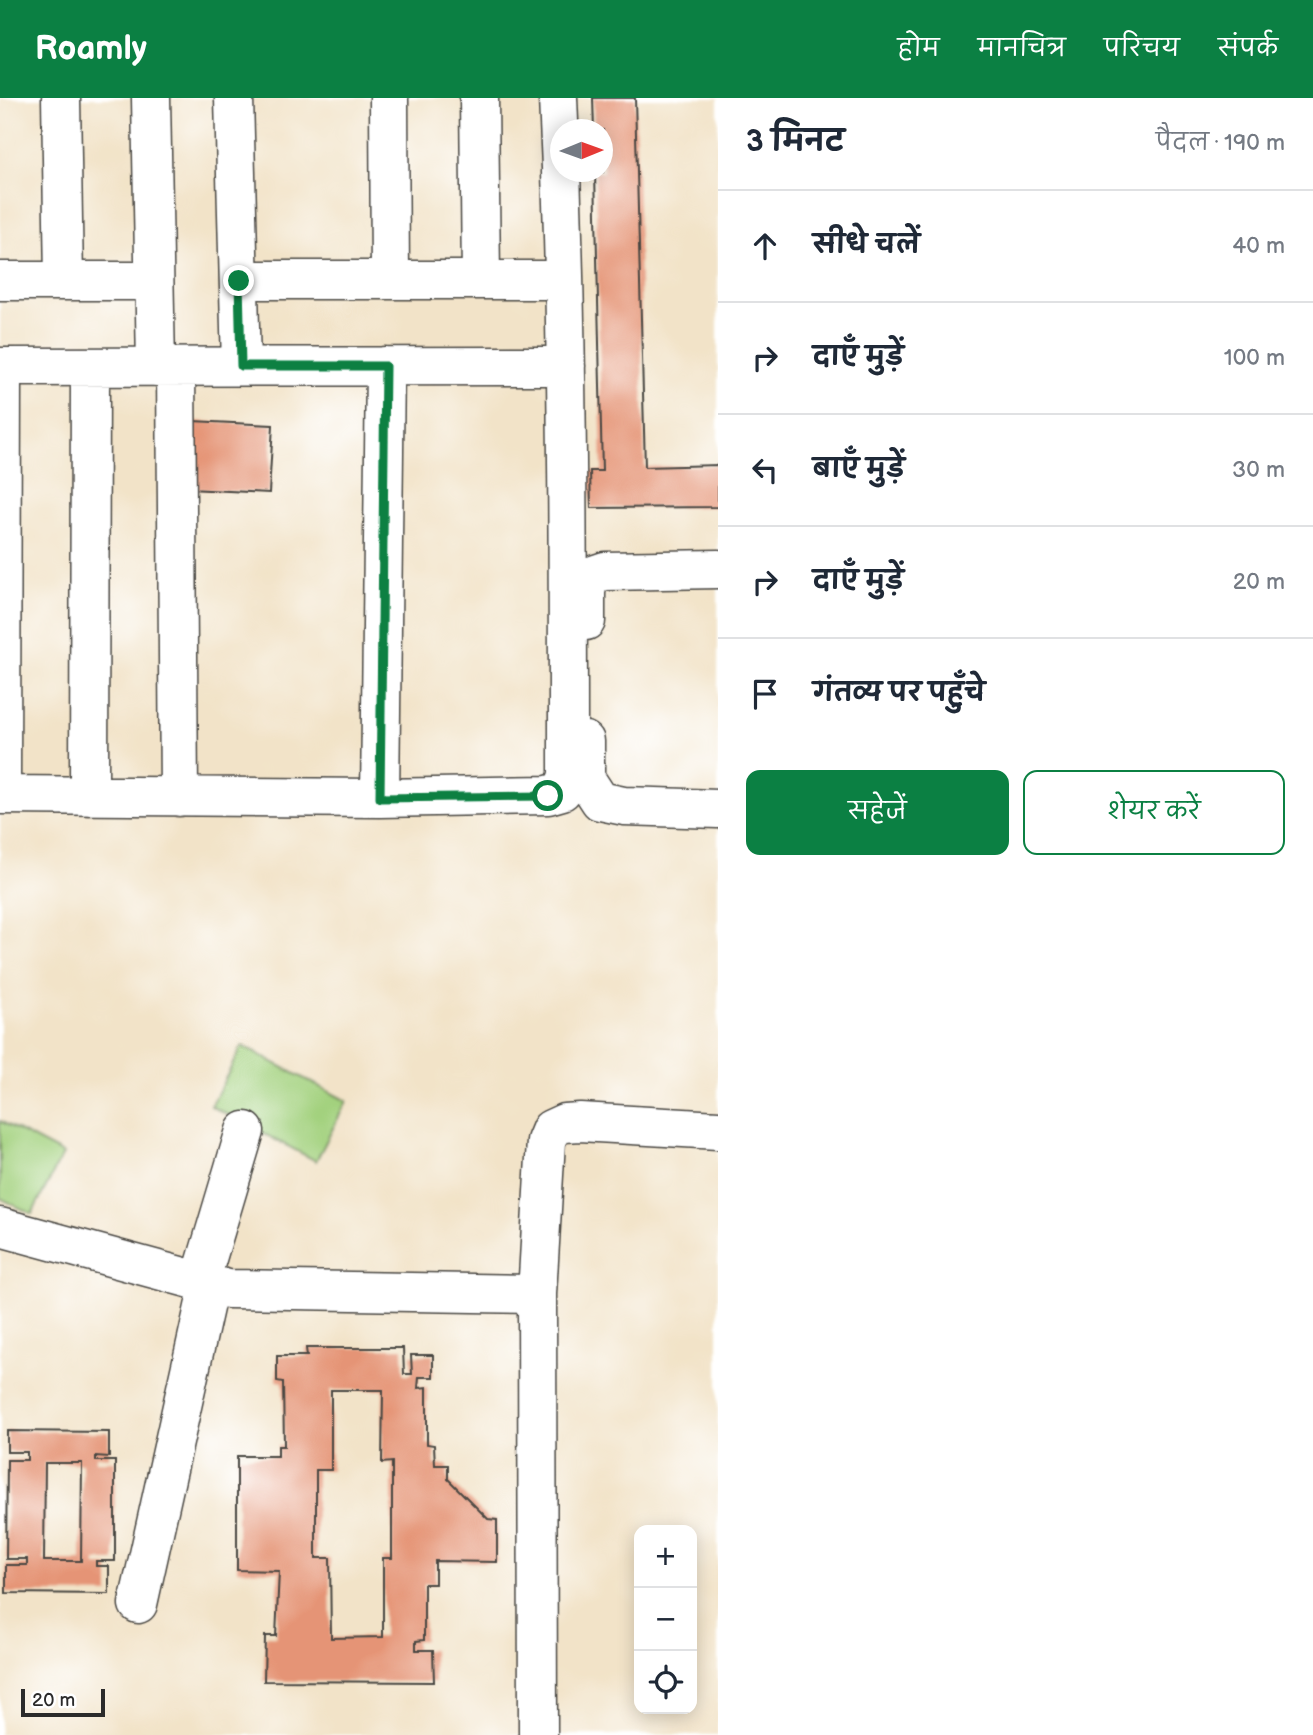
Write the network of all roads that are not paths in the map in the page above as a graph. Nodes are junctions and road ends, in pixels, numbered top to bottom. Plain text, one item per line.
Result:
1 (61, 98) edge
2 (150, 98) edge
3 (234, 98) edge
4 (389, 98) edge
5 (479, 98) edge
6 (558, 98) edge
7 (559, 119) edge
8 (561, 182) edge
9 (390, 280) junction
10 (481, 280) junction
11 (565, 280) junction
12 (0, 281) edge
13 (64, 281) junction
14 (154, 281) junction
15 (239, 281) junction
16 (241, 366) junction
17 (385, 366) junction
18 (566, 366) junction
19 (1, 367) edge
20 (90, 367) junction
21 (166, 367) junction
22 (718, 548) edge
23 (568, 551) junction
24 (718, 569) edge
25 (1, 795) edge
26 (89, 796) junction
27 (179, 797) junction
28 (380, 798) junction
29 (718, 809) edge
30 (718, 1130) edge
31 (245, 1131) dead end
32 (0, 1227) edge
33 (204, 1283) junction
34 (537, 1294) junction
35 (138, 1604) dead end
36 (538, 1735) edge

1 - 13 street
2 - 14 street
3 - 15 street
4 - 9 street
5 - 10 street
6 - 7 street
8 - 11 street
9 - 10 street
9 - 15 street
10 - 11 street
11 - 18 street
12 - 13 street
13 - 14 street
14 - 21 street
15 - 16 street
16 - 17 street
16 - 21 street
17 - 18 street
17 - 28 street
18 - 23 street
19 - 20 street
19 - 25 street
20 - 21 street
20 - 26 street
21 - 27 street
22 - 23 street
23 - 28 street
24 - 29 street
25 - 26 street
26 - 27 street
27 - 28 street
30 - 34 street
31 - 33 street
32 - 33 street
33 - 34 street
33 - 35 street
34 - 36 street

